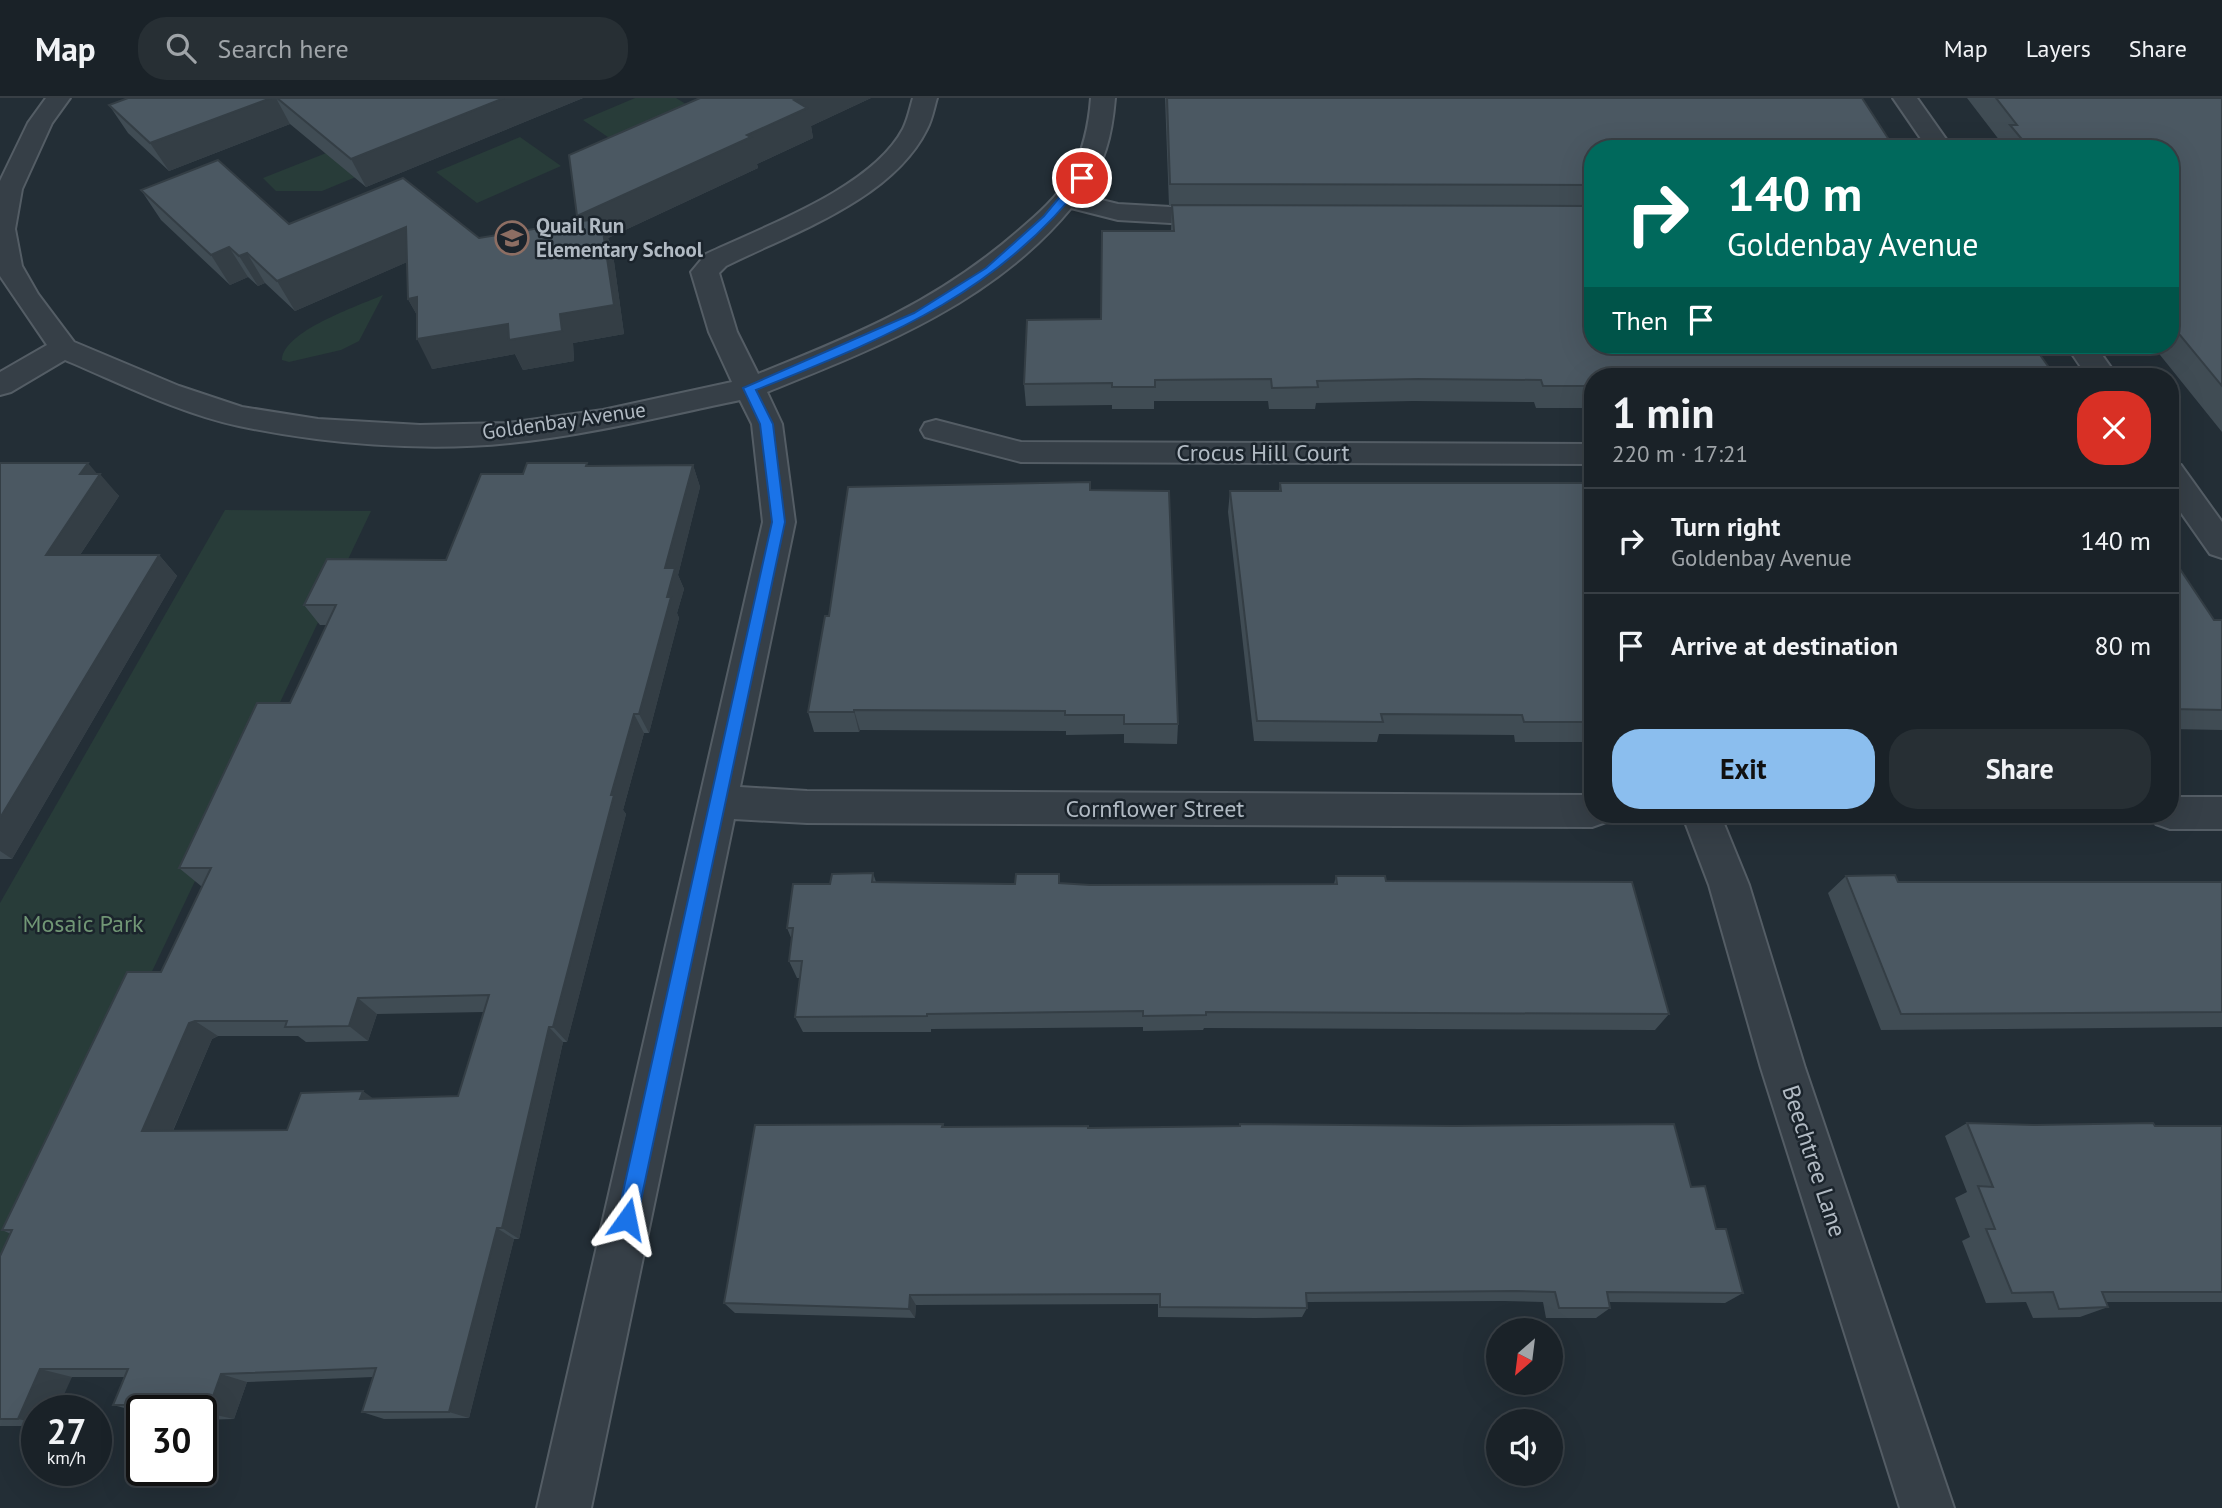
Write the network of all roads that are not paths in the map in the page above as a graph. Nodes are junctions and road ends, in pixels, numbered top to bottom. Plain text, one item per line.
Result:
1 (58, 98) edge
2 (925, 98) edge
3 (1103, 98) edge
4 (1905, 98) edge
5 (1935, 140) edge
6 (1064, 199) junction
7 (1247, 218) edge
8 (64, 348) junction
9 (0, 385) edge
10 (749, 388) junction
11 (936, 430) dead end
12 (1584, 454) edge
13 (2179, 486) edge
14 (2222, 546) edge
15 (718, 802) junction
16 (1584, 811) edge
17 (2179, 813) edge
18 (2222, 813) edge
19 (1704, 823) edge
20 (564, 1508) edge
21 (1927, 1508) edge

1 - 8 street, Goldenbay Avenue
2 - 10 street
3 - 6 street, Goldenbay Avenue
4 - 5 street
6 - 7 street
6 - 10 street, Goldenbay Avenue
8 - 9 street
8 - 10 street, Goldenbay Avenue
10 - 15 street
11 - 12 street, Crocus Hill Court
13 - 14 street
15 - 16 street, Cornflower Street
15 - 20 street
17 - 18 street
19 - 21 street, Beechtree Lane

